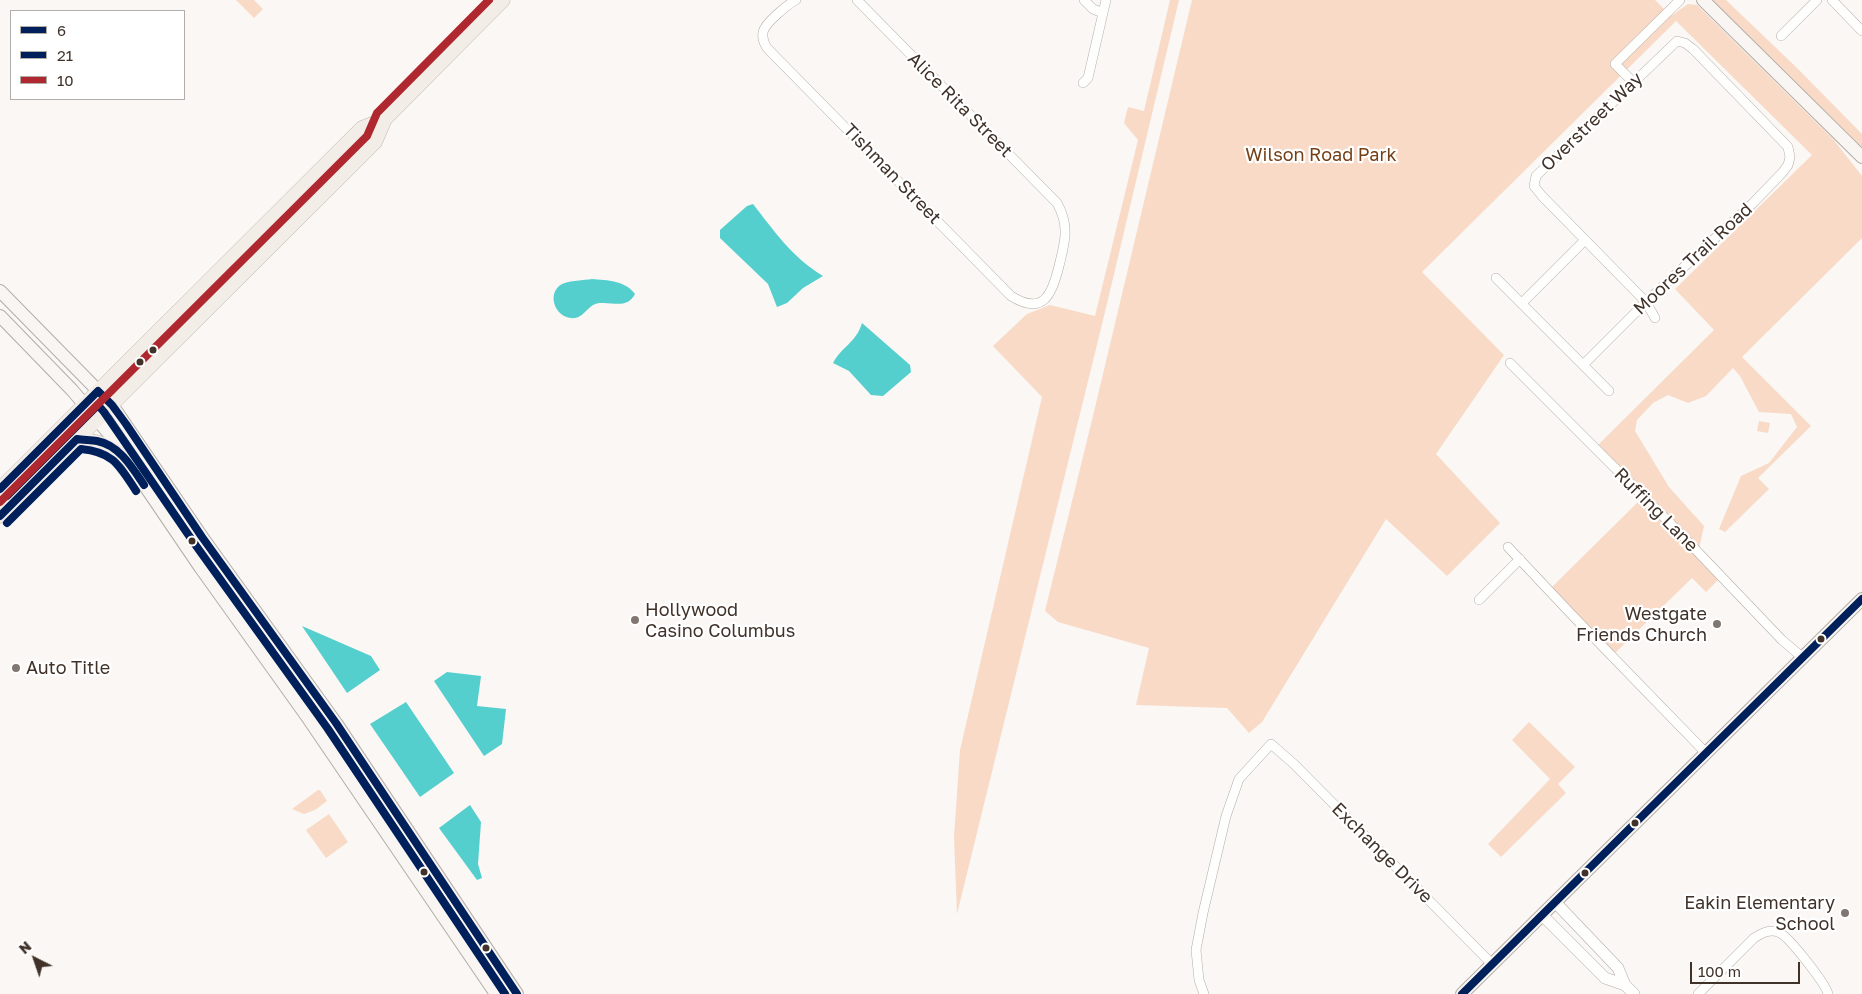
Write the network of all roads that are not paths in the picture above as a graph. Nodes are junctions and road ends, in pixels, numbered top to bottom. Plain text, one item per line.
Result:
1 (503, 0) edge
2 (796, 0) edge
3 (857, 0) edge
4 (1084, 0) edge
5 (1106, 0) edge
6 (1680, 0) edge
7 (1703, 0) edge
8 (1817, 0) edge
9 (1832, 0) edge
10 (1103, 13) junction
11 (1862, 31) edge
12 (1780, 36) dead end
13 (1633, 82) junction
14 (1083, 83) dead end
15 (385, 119) junction
16 (1841, 137) junction
17 (1788, 147) joint
18 (1862, 157) edge
19 (1862, 164) edge
20 (1585, 240) junction
21 (1496, 278) dead end
22 (0, 291) edge
23 (1646, 302) junction
24 (1522, 303) junction
25 (1032, 304) joint
26 (0, 316) edge
27 (1655, 318) dead end
28 (1510, 363) dead end
29 (1583, 365) junction
30 (98, 391) junction
31 (1609, 391) dead end
32 (85, 404) junction
33 (112, 405) junction
34 (98, 419) junction
35 (78, 439) junction
36 (125, 457) junction
37 (0, 489) edge
38 (0, 516) edge
39 (1508, 546) dead end
40 (1520, 559) junction
41 (1479, 600) dead end
42 (1861, 601) edge
43 (1802, 657) junction
44 (1706, 753) junction
45 (388, 833) junction
46 (1555, 902) junction
47 (1542, 915) junction
48 (473, 926) junction
49 (1492, 964) junction
50 (1625, 985) junction
51 (496, 994) edge
52 (517, 994) edge
53 (1204, 994) edge
54 (1462, 994) edge
55 (1634, 994) edge
56 (1698, 994) edge
57 (1828, 994) edge

1 - 15 main road
2 - 25 street, Tishman Street
3 - 25 street, Alice Rita Street
4 - 10 street
5 - 10 street
6 - 13 street
7 - 16 main road
8 - 12 street
9 - 11 street
10 - 14 street
13 - 17 street, Overstreet Way
13 - 20 street, Overstreet Way
15 - 30 main road
15 - 33 main road
16 - 18 main road
16 - 19 main road
17 - 23 street, Moores Trail Road
20 - 23 street, Overstreet Way
20 - 24 street
21 - 24 street
22 - 30 main road
23 - 27 street, Overstreet Way
23 - 29 street, Moores Trail Road
24 - 29 street
26 - 32 main road
28 - 43 street, Ruffing Lane
29 - 31 street
30 - 32 main road
30 - 33 main road
32 - 34 main road
32 - 37 main road
33 - 34 main road
33 - 48 main road
34 - 35 main road
34 - 36 main road
35 - 36 main road
35 - 38 main road
36 - 45 main road
39 - 40 street
40 - 41 street
40 - 44 street
42 - 43 main road
43 - 44 main road
44 - 46 main road
45 - 48 main road
45 - 51 main road
46 - 47 main road
46 - 50 street
47 - 49 main road
47 - 50 street
48 - 52 main road
49 - 53 street, Exchange Drive
49 - 54 main road
50 - 55 street
56 - 57 street

